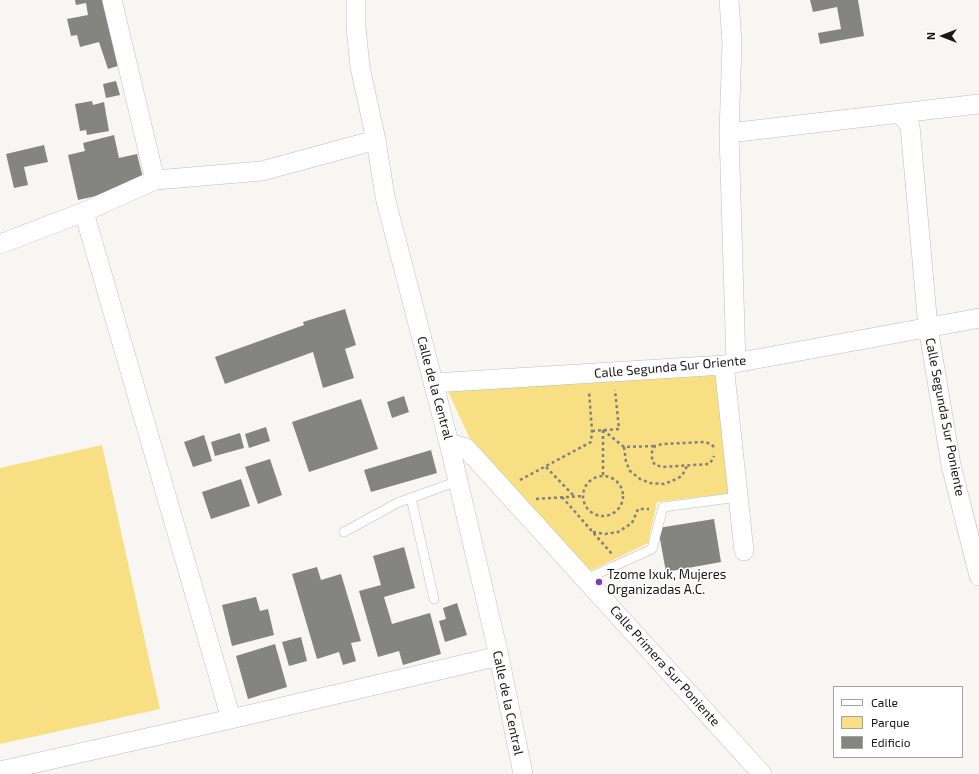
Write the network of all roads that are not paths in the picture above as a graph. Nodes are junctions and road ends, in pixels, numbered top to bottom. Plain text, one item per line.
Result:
1 (112, 0) edge
2 (356, 0) edge
3 (729, 0) edge
4 (979, 104) edge
5 (901, 114) junction
6 (729, 133) junction
7 (376, 140) junction
8 (155, 180) junction
9 (84, 212) junction
10 (0, 244) edge
11 (979, 318) edge
12 (928, 327) junction
13 (730, 364) junction
14 (434, 383) junction
15 (449, 443) junction
16 (458, 481) junction
17 (738, 497) junction
18 (411, 498) junction
19 (344, 532) dead end
20 (744, 551) dead end
21 (979, 576) edge
22 (586, 579) junction
23 (434, 599) dead end
24 (499, 656) junction
25 (231, 719) junction
26 (0, 771) edge
27 (523, 774) edge
28 (762, 774) edge

1 - 8 street
2 - 7 street, Calle de la Central
3 - 6 street
4 - 5 street
5 - 6 street
5 - 12 street
6 - 13 street
7 - 8 street
7 - 14 street, Calle de la Central
8 - 9 street
9 - 10 street
9 - 25 street
11 - 12 street, Calle Segunda Sur Oriente
12 - 13 street, Calle Segunda Sur Oriente
12 - 21 street, Calle Segunda Sur Poniente
13 - 14 street, Calle Segunda Sur Oriente
13 - 17 street
14 - 15 street, Calle de la Central
15 - 16 street, Calle de la Central
15 - 22 street, Calle Primera Sur Poniente
16 - 18 lane
16 - 24 street, Calle de la Central
17 - 20 street
17 - 22 lane
18 - 19 lane
18 - 23 lane
22 - 28 street, Calle Primera Sur Poniente
24 - 25 street
24 - 27 street, Calle de la Central
25 - 26 street

